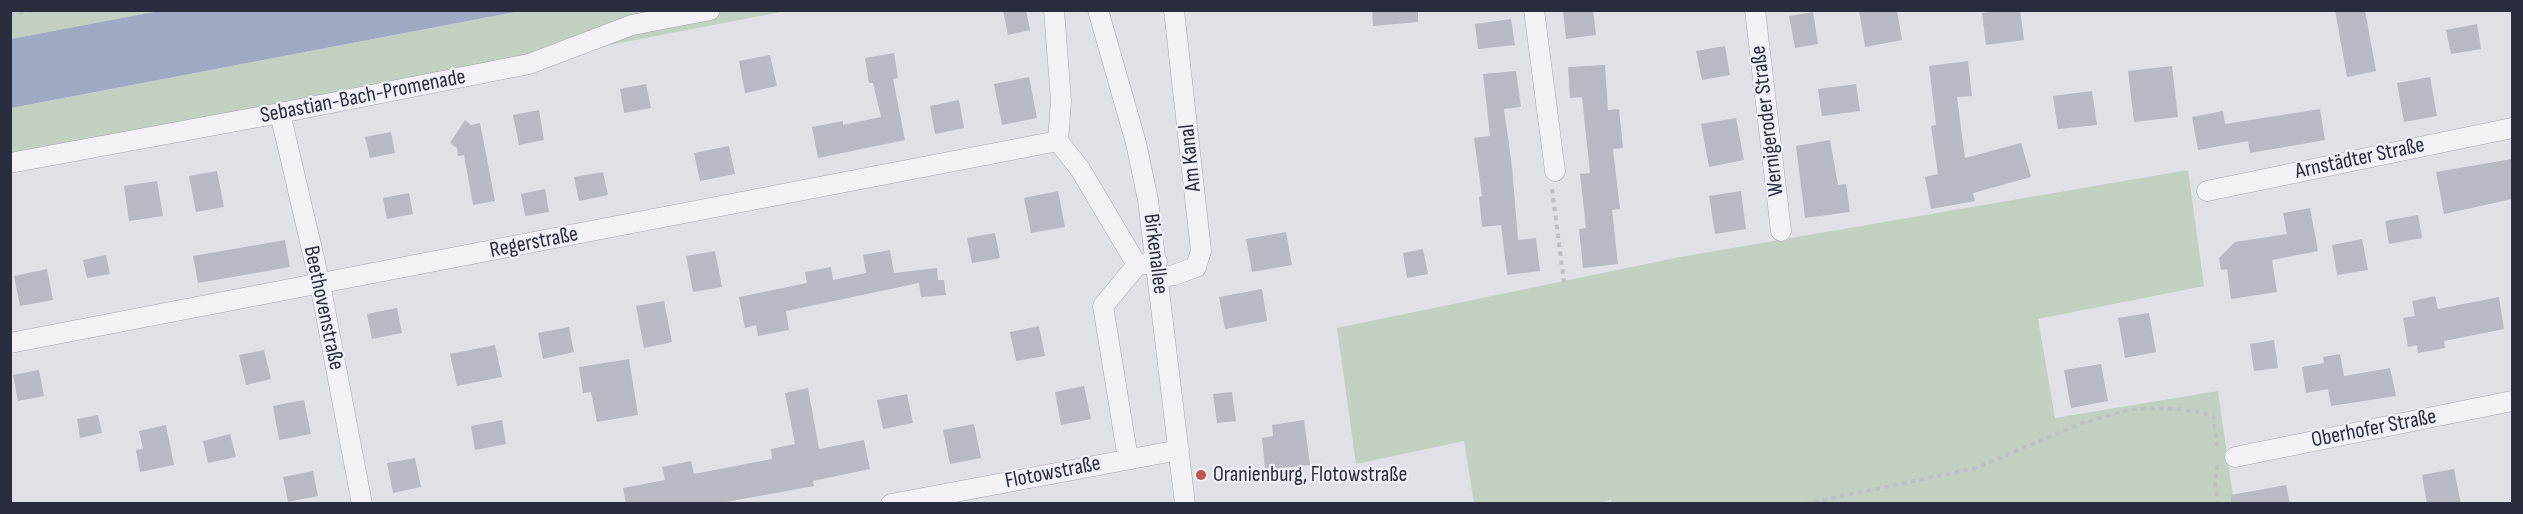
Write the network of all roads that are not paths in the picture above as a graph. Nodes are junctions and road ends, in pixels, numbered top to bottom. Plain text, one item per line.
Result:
1 (710, 10) edge
2 (1054, 10) edge
3 (1098, 10) edge
4 (1174, 10) edge
5 (1534, 10) edge
6 (1755, 10) edge
7 (280, 113) junction
8 (2512, 128) edge
9 (1058, 141) junction
10 (10, 163) edge
11 (1555, 171) road end
12 (2207, 191) dead end
13 (1780, 231) dead end
14 (1137, 265) junction
15 (1158, 270) junction
16 (320, 284) junction
17 (10, 343) edge
18 (2512, 401) edge
19 (1179, 450) junction
20 (2235, 457) dead end
21 (1128, 459) junction
22 (362, 504) edge
23 (891, 504) edge
24 (1185, 504) edge

1 - 7 street, Sebastian-Bach-Promenade
2 - 9 street
3 - 15 street, Birkenallee
4 - 15 street, Am Kanal
5 - 11 street
6 - 13 street, Wernigeroder Straße
7 - 10 street, Sebastian-Bach-Promenade
7 - 16 street, Beethovenstraße
8 - 12 street, Arnstädter Straße
9 - 14 street
9 - 16 street, Regerstraße
14 - 15 street
14 - 21 street
15 - 19 street, Birkenallee
16 - 17 street, Regerstraße
16 - 22 street, Beethovenstraße
18 - 20 street, Oberhofer Straße
19 - 21 street, Flotowstraße
19 - 24 street, Birkenallee
21 - 23 street, Flotowstraße

